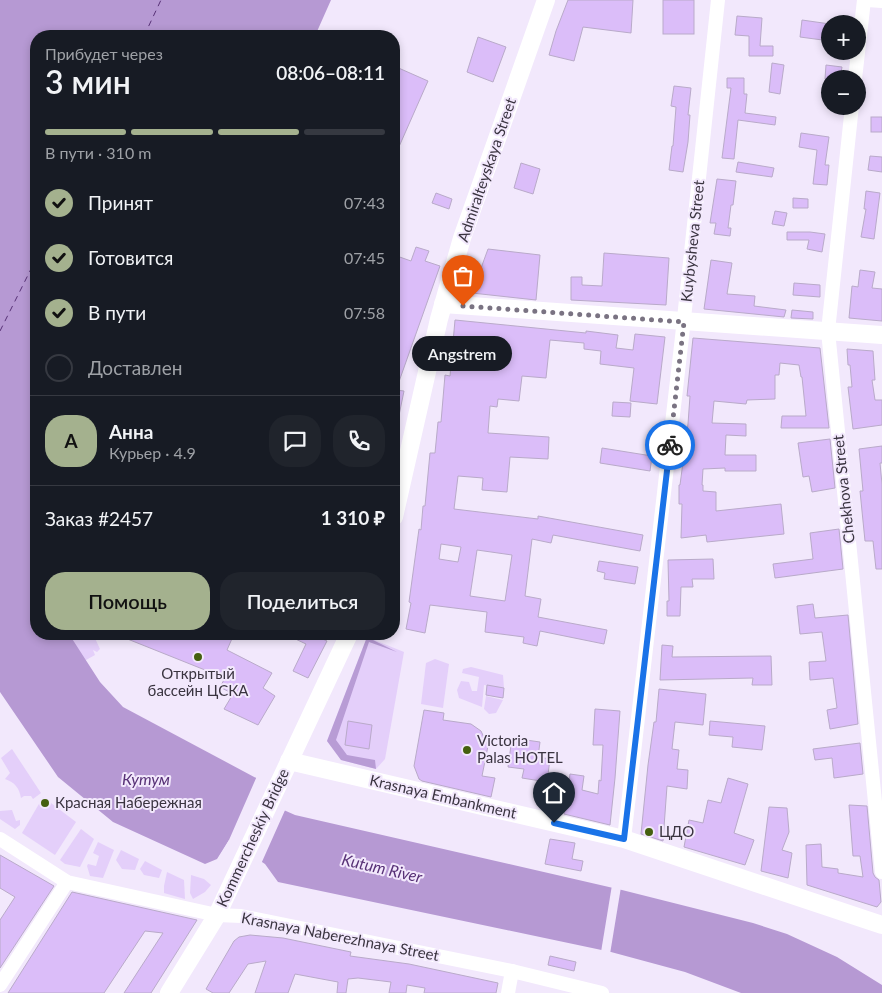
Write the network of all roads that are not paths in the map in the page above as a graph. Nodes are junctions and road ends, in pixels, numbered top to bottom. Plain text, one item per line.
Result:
1 (546, 0) edge
2 (718, 0) edge
3 (866, 0) edge
4 (882, 1) edge
5 (856, 70) edge
6 (851, 115) edge
7 (443, 304) junction
8 (684, 322) junction
9 (828, 331) junction
10 (882, 335) edge
11 (400, 491) edge
12 (346, 640) edge
13 (285, 769) junction
14 (878, 805) edge
15 (0, 839) edge
16 (624, 839) junction
17 (882, 872) edge
18 (67, 882) junction
19 (216, 915) junction
20 (882, 925) edge
21 (512, 971) junction
22 (0, 985) edge
23 (169, 993) edge
24 (508, 993) edge
25 (602, 993) edge

1 - 7 main road, Admiralteyskaya Street
2 - 8 street, Kuybysheva Street
3 - 4 street
3 - 5 street
6 - 9 street, Chekhova Street
7 - 8 main road
7 - 11 main road, Admiralteyskaya Street
8 - 9 main road
8 - 16 street, Kuybysheva Street
9 - 10 main road
9 - 14 street, Chekhova Street
12 - 13 main road
13 - 16 main road, Krasnaya Embankment
13 - 19 main road, Kommercheskiy Bridge
14 - 17 street, Chekhova Street
15 - 18 street, Krasnaya Naberezhnaya Street
16 - 20 main road, Krasnaya Embankment
18 - 19 street, Krasnaya Naberezhnaya Street
18 - 22 street
19 - 21 street, Krasnaya Naberezhnaya Street
19 - 23 main road
21 - 24 street
21 - 25 street, Krasnaya Naberezhnaya Street

